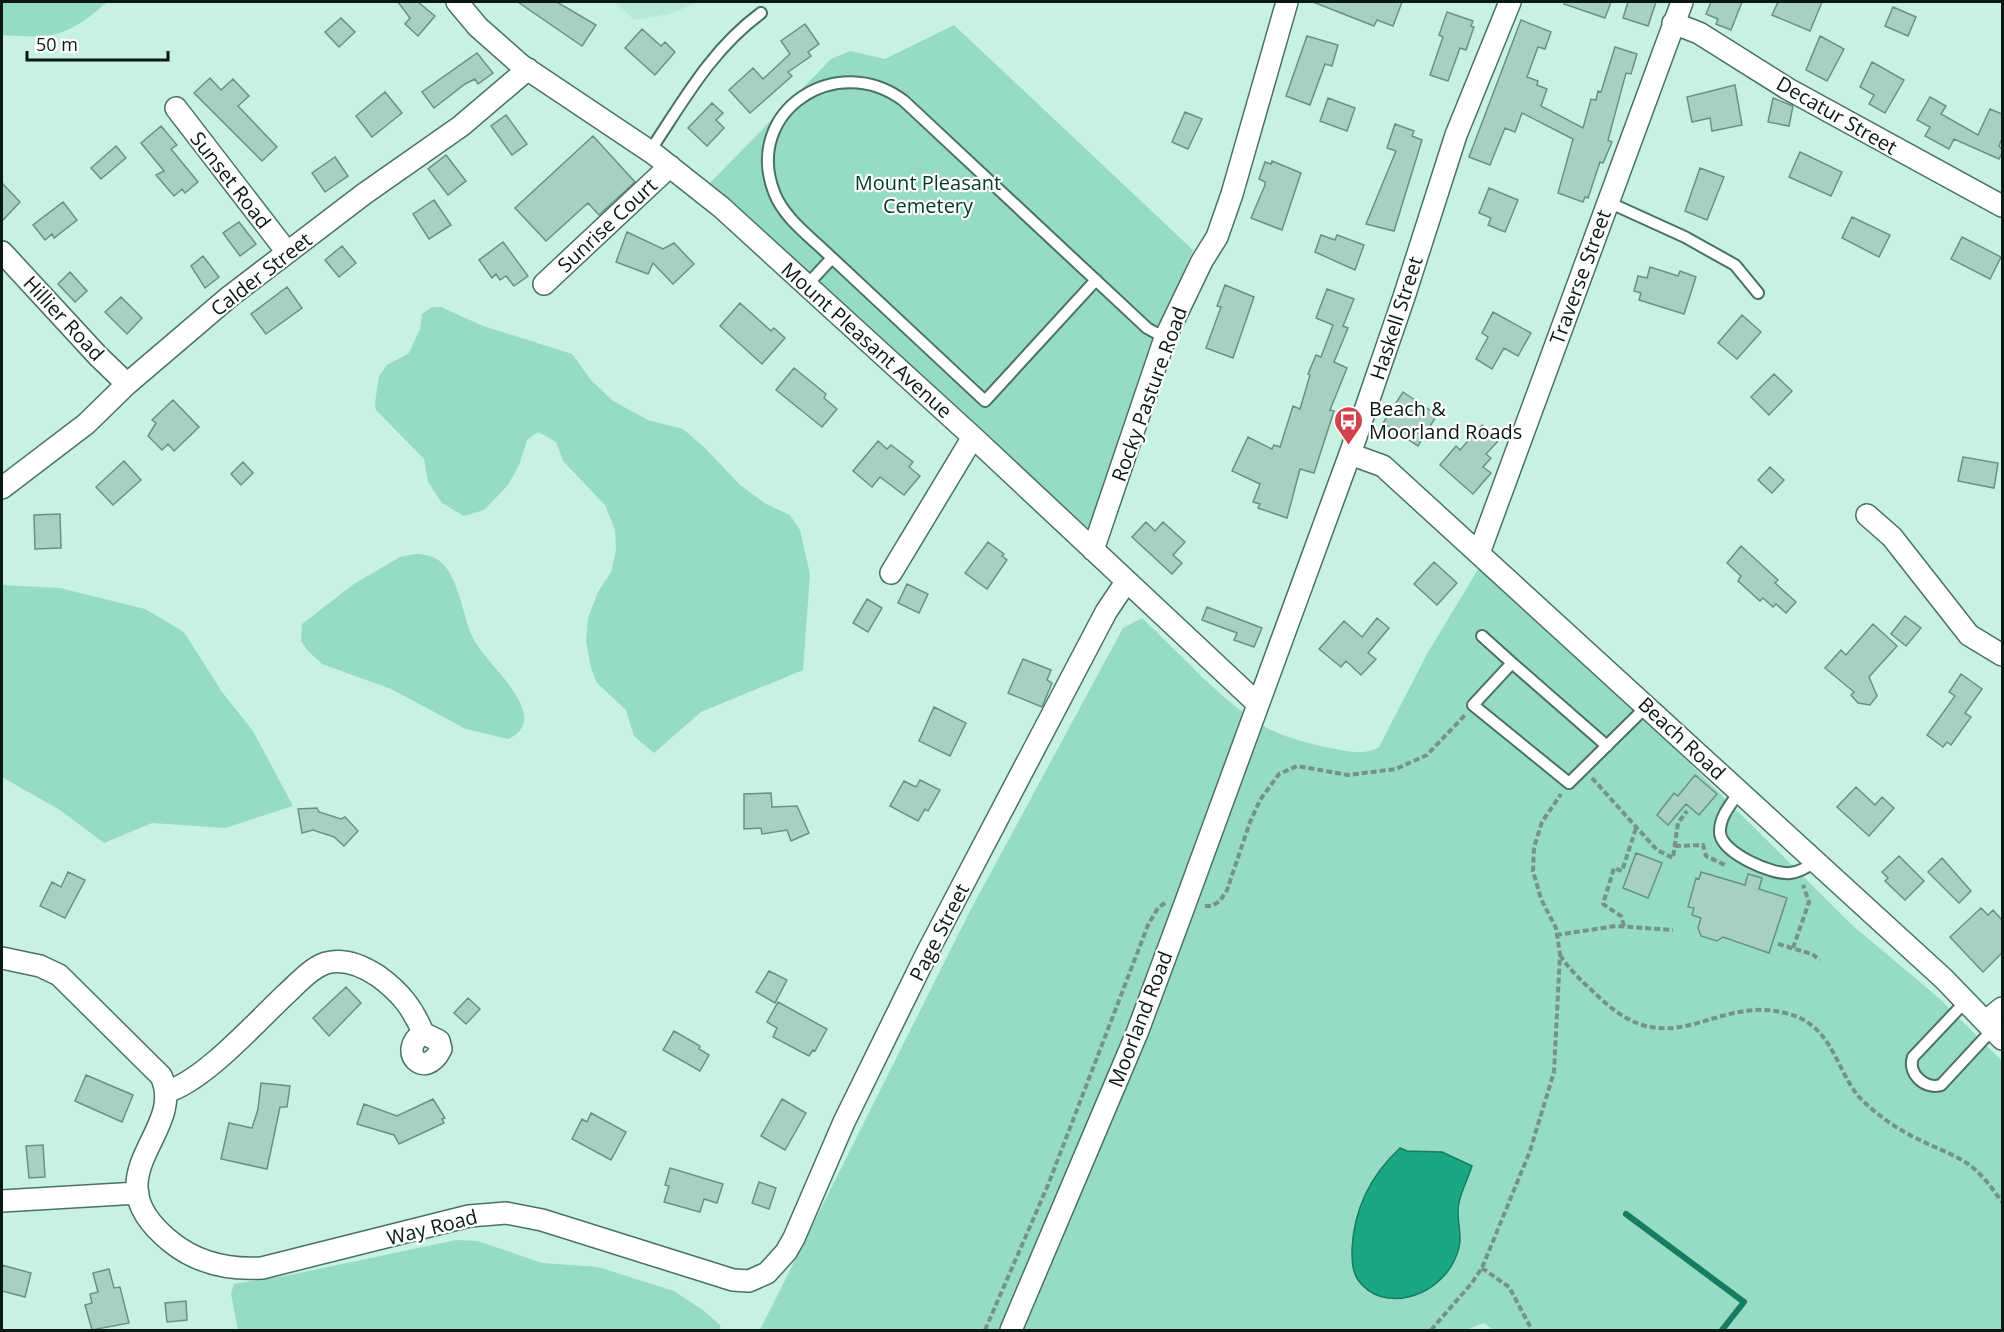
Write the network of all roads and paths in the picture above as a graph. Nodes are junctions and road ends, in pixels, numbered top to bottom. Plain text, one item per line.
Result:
1 (457, 2) edge
2 (1287, 2) edge
3 (1510, 2) edge
4 (1682, 2) edge
5 (761, 13) dead end
6 (1674, 23) junction
7 (528, 69) junction
8 (176, 108) dead end
9 (650, 152) junction
10 (670, 166) junction
11 (1608, 202) junction
12 (2002, 206) edge
13 (2, 252) edge
14 (287, 252) junction
15 (832, 258) junction
16 (1096, 280) junction
17 (544, 284) dead end
18 (807, 285) junction
19 (1758, 293) dead end
20 (1165, 338) junction
21 (127, 384) junction
22 (973, 437) junction
23 (1350, 454) junction
24 (2, 488) edge
25 (1867, 515) dead end
26 (1093, 550) junction
27 (1479, 553) junction
28 (891, 573) dead end
29 (1126, 582) junction
30 (1482, 636) dead end
31 (2002, 656) edge
32 (1512, 663) junction
33 (1258, 704) junction
34 (1473, 705) junction
35 (1647, 706) junction
36 (1606, 746) junction
37 (1584, 769) junction
38 (1569, 783) junction
39 (1740, 791) junction
40 (1687, 811) dead end
41 (1636, 828) junction
42 (1703, 845) dead end
43 (1675, 846) junction
44 (1816, 861) junction
45 (1795, 884) dead end
46 (1185, 904) junction
47 (1624, 926) junction
48 (1673, 930) dead end
49 (1556, 935) junction
50 (1778, 944) dead end
51 (1793, 948) junction
52 (1560, 954) junction
53 (2, 958) edge
54 (1820, 960) dead end
55 (1966, 1001) junction
56 (2002, 1008) edge
57 (1994, 1030) edge
58 (423, 1033) dead end
59 (166, 1092) junction
60 (138, 1192) junction
61 (2, 1201) edge
62 (2002, 1202) edge
63 (1482, 1268) junction
64 (754, 1280) joint
65 (985, 1330) edge
66 (1011, 1330) edge
67 (1431, 1330) edge
68 (1532, 1330) edge

1 - 7 street, Mount Pleasant Avenue
2 - 20 street, Rocky Pasture Road
3 - 23 street, Haskell Street
4 - 6 street, Traverse Street
5 - 9 lane
6 - 11 street, Traverse Street
6 - 12 street, Decatur Street
7 - 9 street, Mount Pleasant Avenue
7 - 14 street, Calder Street
8 - 14 street, Sunset Road
9 - 10 street, Mount Pleasant Avenue
10 - 17 street, Sunrise Court
10 - 18 street, Mount Pleasant Avenue
11 - 19 lane
11 - 27 street, Traverse Street
13 - 21 street, Hillier Road
14 - 21 street, Calder Street
15 - 16 lane
15 - 16 lane
15 - 18 lane
16 - 20 lane
18 - 22 street, Mount Pleasant Avenue
20 - 26 street, Rocky Pasture Road
21 - 24 street, Calder Street
22 - 26 street, Mount Pleasant Avenue
22 - 28 street
23 - 27 street, Beach Road
23 - 33 street, Haskell Street
25 - 31 street
26 - 29 street, Mount Pleasant Avenue
27 - 35 street, Beach Road
29 - 33 street, Mount Pleasant Avenue
29 - 64 street, Page Street
30 - 32 lane
32 - 34 lane
32 - 36 lane
33 - 46 street, Moorland Road
34 - 38 lane
34 - 46 path
35 - 36 lane
35 - 39 street, Beach Road
36 - 37 lane
37 - 38 lane
37 - 41 path
38 - 49 path
39 - 44 street, Beach Road
39 - 44 lane
40 - 43 path
41 - 43 path
41 - 47 path
42 - 43 path
44 - 55 street, Beach Road
45 - 51 path
46 - 65 path
46 - 66 street, Moorland Road
47 - 48 path
47 - 49 path
49 - 52 path
50 - 51 path
51 - 54 path
52 - 62 path
52 - 63 path
53 - 59 street
55 - 57 street, Beach Road
55 - 57 lane
56 - 57 street
58 - 59 street
59 - 60 street, Way Road
60 - 61 street
60 - 64 street, Way Road
63 - 67 path
63 - 68 path

